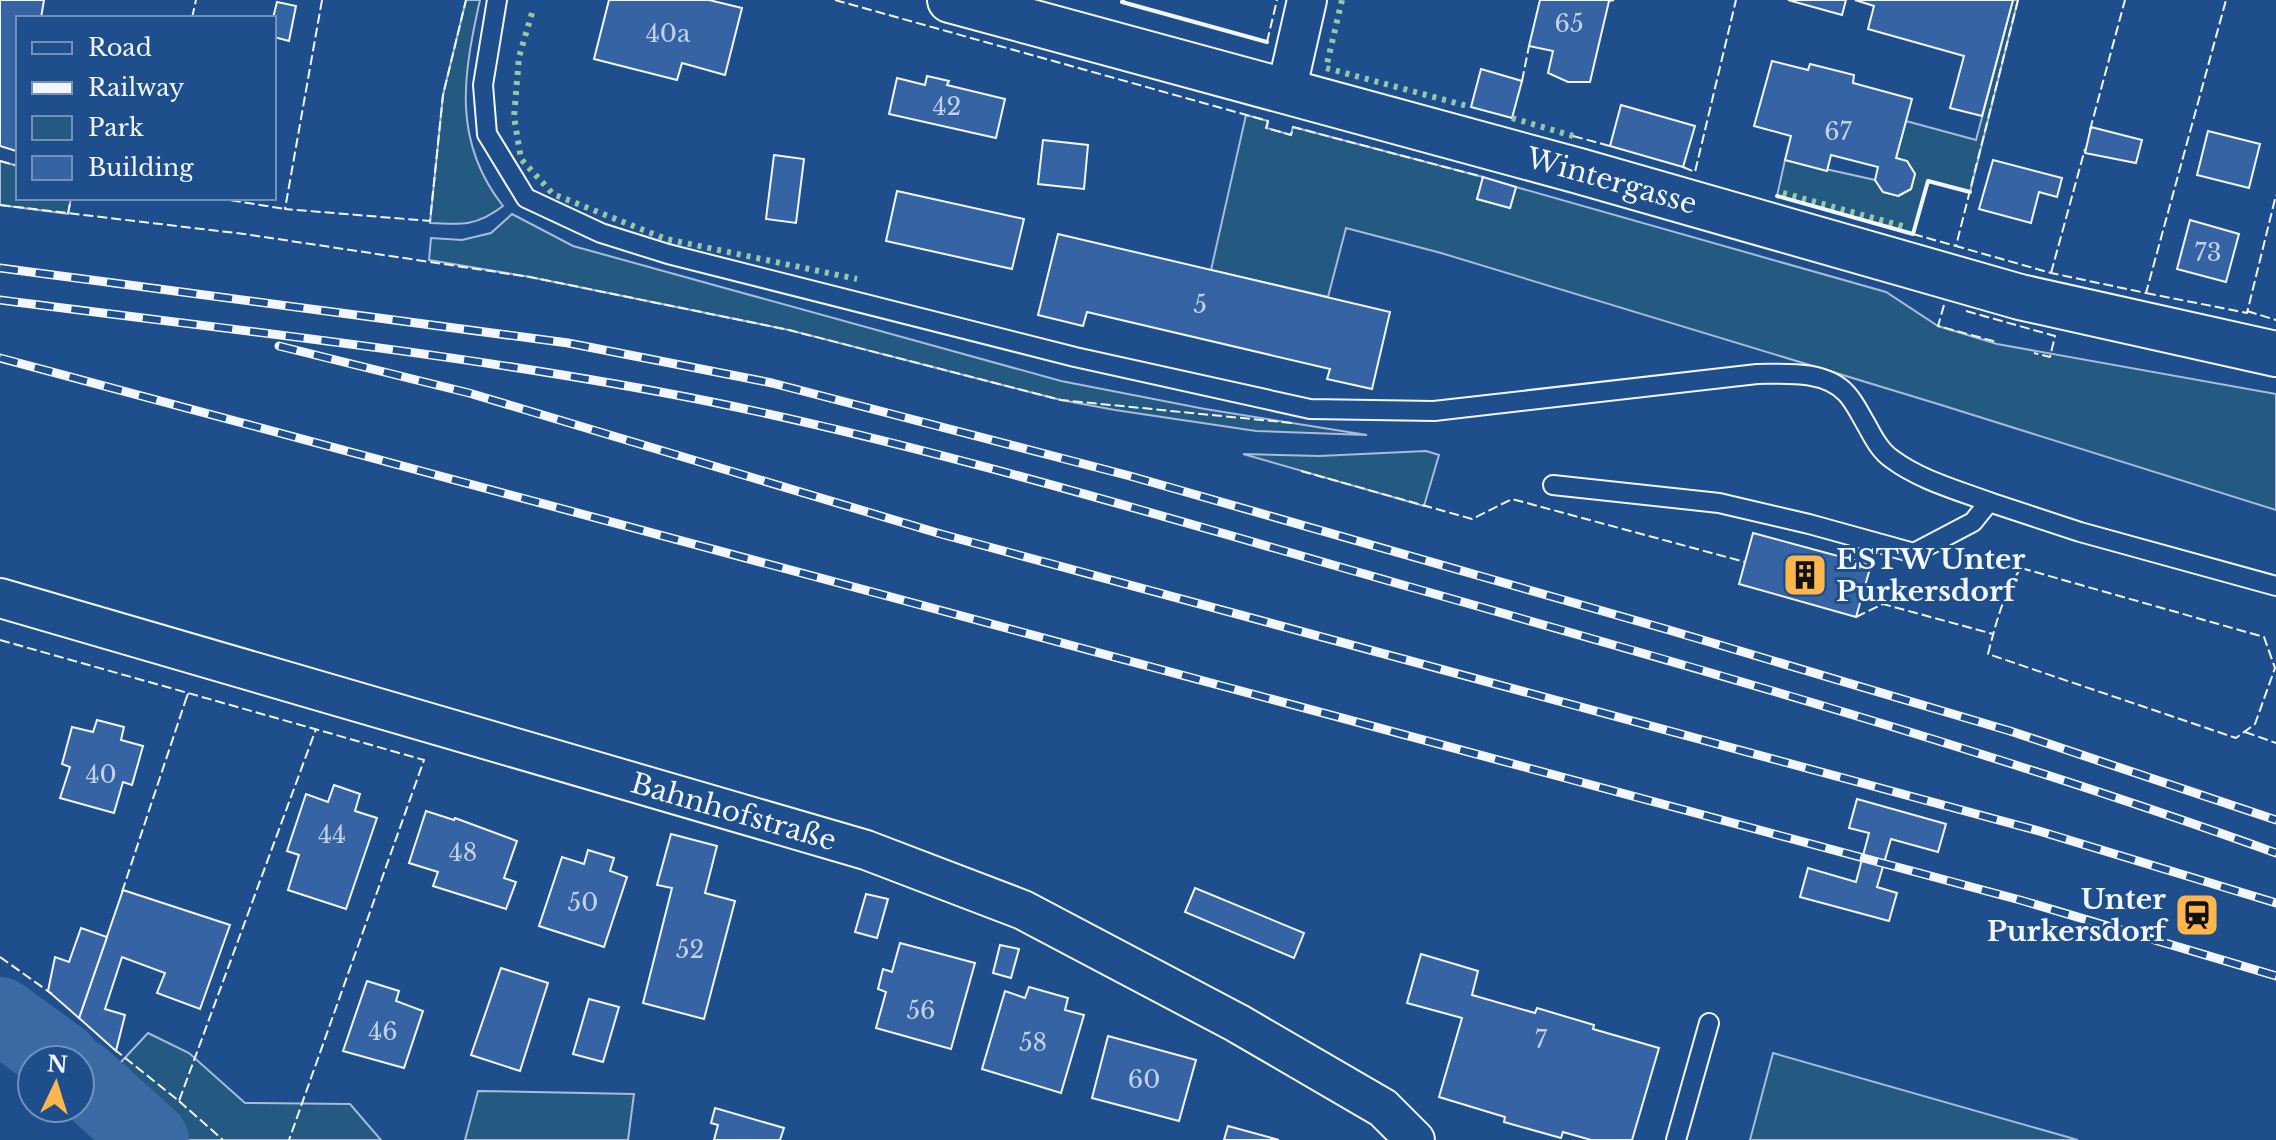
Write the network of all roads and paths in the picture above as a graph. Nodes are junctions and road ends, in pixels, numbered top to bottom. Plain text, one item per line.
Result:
1 (497, 0) edge
2 (950, 0) edge
3 (1307, 0) edge
4 (1286, 92) junction
5 (2276, 354) edge
6 (1553, 485) dead end
7 (1989, 502) junction
8 (2276, 586) edge
9 (0, 598) edge
10 (1709, 1023) dead end
11 (1415, 1140) edge
12 (1676, 1140) edge

1 - 7 lane
2 - 4 street, Wintergasse
3 - 4 street
4 - 5 street, Wintergasse
6 - 7 lane
7 - 8 lane
9 - 11 street, Bahnhofstraße
10 - 12 lane

